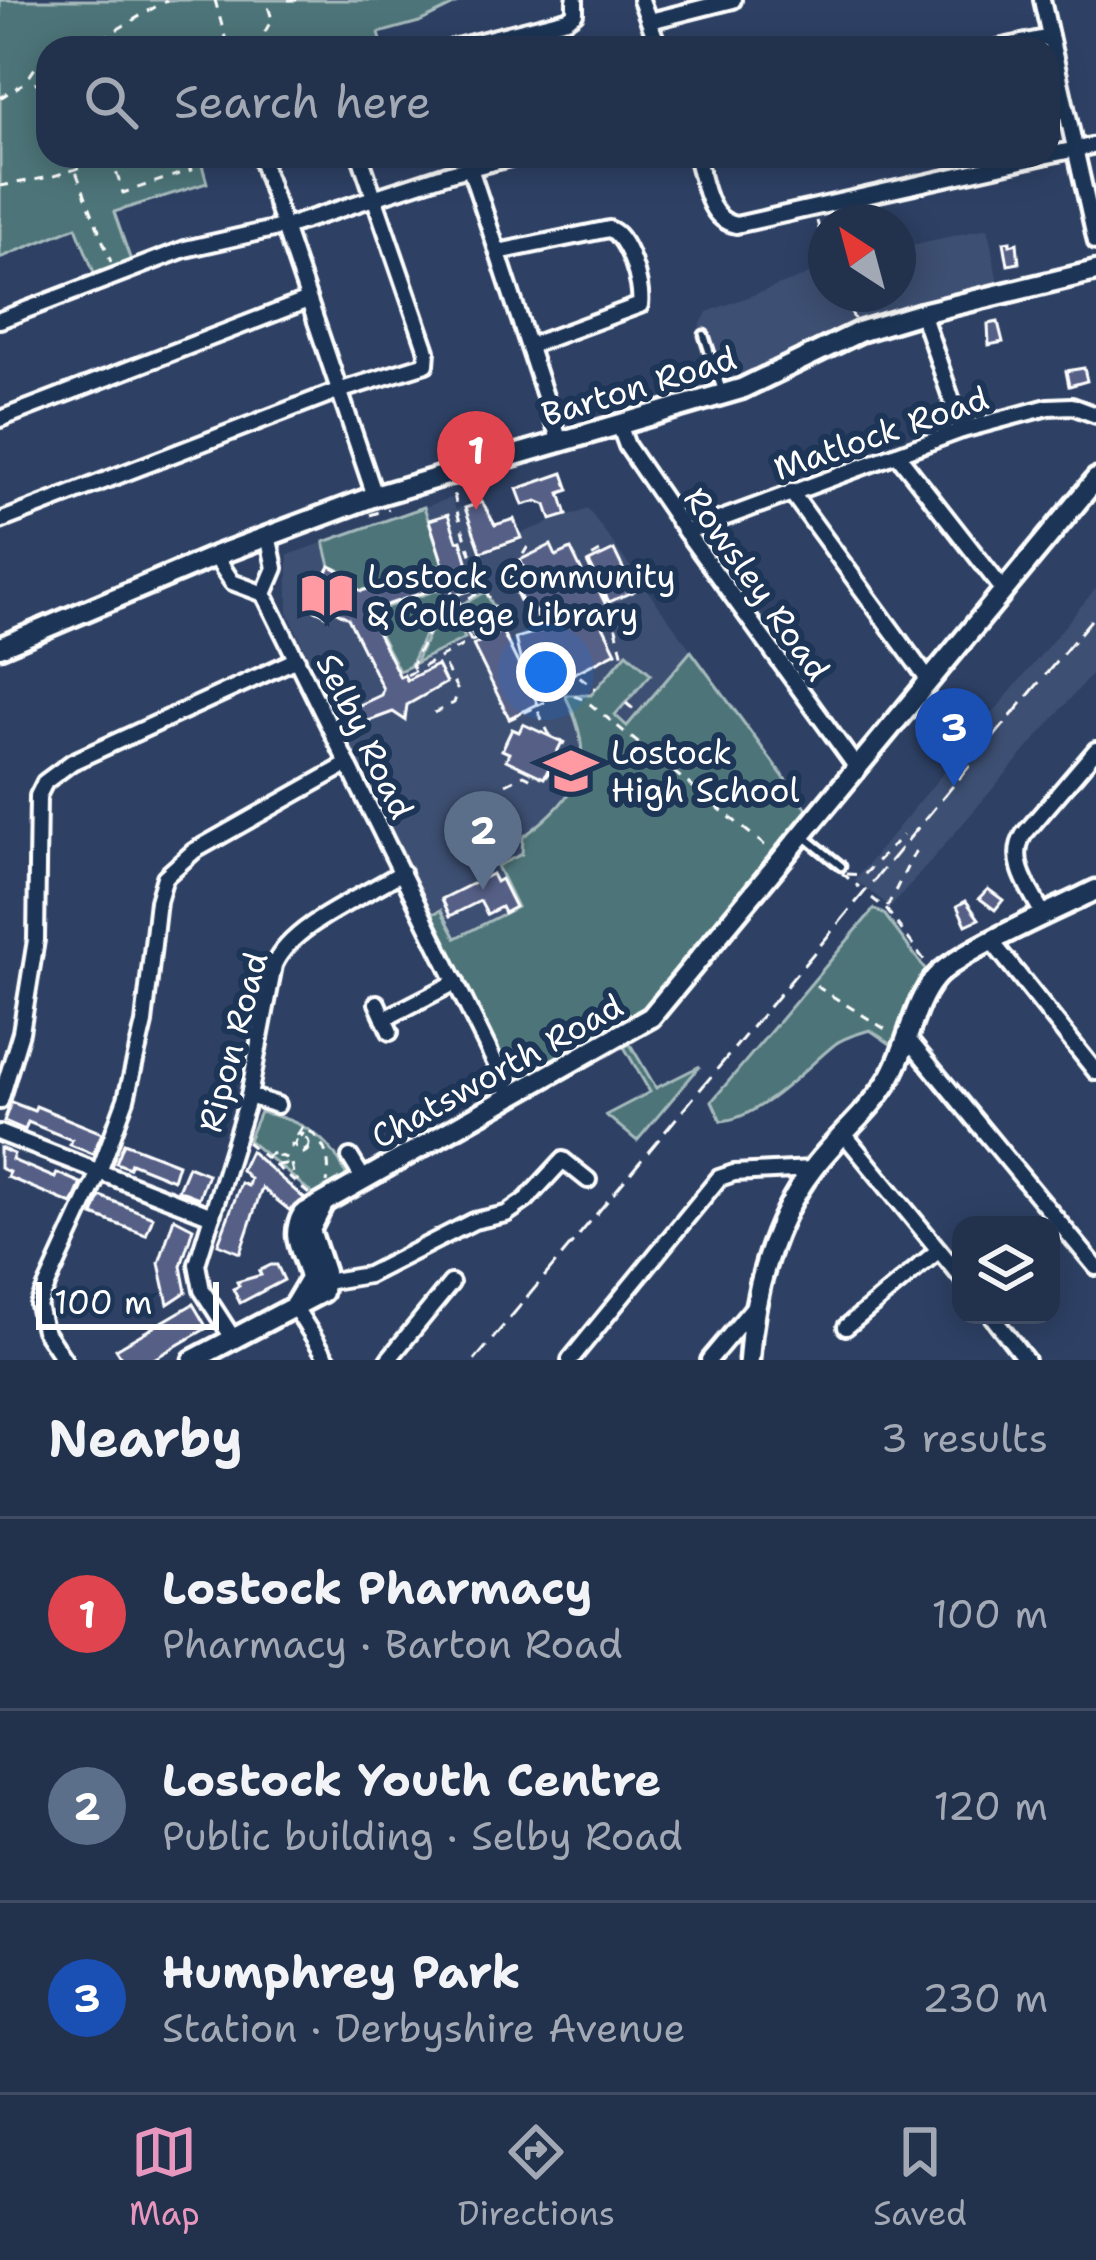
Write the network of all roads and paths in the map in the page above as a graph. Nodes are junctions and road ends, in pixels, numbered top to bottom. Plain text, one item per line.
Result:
1 (167, 0) edge
2 (215, 0) edge
3 (288, 0) edge
4 (304, 0) edge
5 (575, 0) edge
6 (641, 0) edge
7 (733, 0) edge
8 (1042, 0) edge
9 (270, 2) edge
10 (650, 22) junction
11 (106, 36) edge
12 (225, 36) edge
13 (263, 36) edge
14 (500, 36) edge
15 (655, 36) edge
16 (1050, 36) edge
17 (36, 67) edge
18 (30, 80) junction
19 (36, 82) edge
20 (1060, 82) edge
21 (0, 98) edge
22 (1096, 145) edge
23 (1075, 149) junction
24 (1060, 153) edge
25 (81, 168) edge
26 (115, 168) edge
27 (190, 168) edge
28 (264, 168) edge
29 (364, 168) edge
30 (452, 168) edge
31 (470, 168) edge
32 (700, 168) edge
33 (992, 168) edge
34 (75, 170) junction
35 (0, 186) edge
36 (375, 197) junction
37 (832, 204) edge
38 (808, 209) edge
39 (284, 226) junction
40 (1096, 242) edge
41 (498, 252) junction
42 (1096, 271) edge
43 (116, 275) junction
44 (308, 300) junction
45 (851, 312) edge
46 (922, 313) junction
47 (0, 320) edge
48 (859, 332) junction
49 (704, 335) dead end
50 (530, 346) junction
51 (339, 391) junction
52 (723, 395) junction
53 (1096, 415) edge
54 (0, 418) edge
55 (620, 427) junction
56 (962, 430) junction
57 (560, 442) junction
58 (897, 454) junction
59 (1096, 479) edge
60 (453, 487) dead end
61 (791, 492) junction
62 (375, 496) junction
63 (0, 521) edge
64 (686, 532) junction
65 (268, 535) junction
66 (532, 540) dead end
67 (600, 552) dead end
68 (215, 556) junction
69 (443, 588) dead end
70 (1004, 590) junction
71 (483, 591) junction
72 (263, 594) junction
73 (448, 596) junction
74 (453, 606) junction
75 (536, 616) dead end
76 (529, 618) junction
77 (505, 623) junction
78 (471, 641) junction
79 (0, 647) edge
80 (440, 657) junction
81 (623, 657) dead end
82 (297, 659) junction
83 (415, 670) junction
84 (407, 675) dead end
85 (550, 678) dead end
86 (929, 681) junction
87 (561, 683) junction
88 (596, 688) dead end
89 (560, 695) dead end
90 (626, 703) dead end
91 (536, 707) junction
92 (638, 712) dead end
93 (434, 713) dead end
94 (508, 720) dead end
95 (1096, 750) edge
96 (348, 764) junction
97 (857, 769) junction
98 (532, 779) dead end
99 (506, 784) dead end
100 (543, 785) dead end
101 (802, 835) junction
102 (903, 835) dead end
103 (918, 846) dead end
104 (768, 848) dead end
105 (841, 866) dead end
106 (402, 872) junction
107 (860, 887) dead end
108 (1096, 890) edge
109 (872, 898) dead end
110 (886, 908) junction
111 (1044, 916) junction
112 (992, 943) junction
113 (937, 975) junction
114 (456, 982) junction
115 (816, 986) dead end
116 (377, 1004) dead end
117 (908, 1041) junction
118 (1096, 1072) edge
119 (249, 1096) junction
120 (512, 1097) junction
121 (0, 1101) edge
122 (277, 1105) dead end
123 (0, 1133) edge
124 (237, 1134) junction
125 (844, 1134) junction
126 (302, 1154) dead end
127 (268, 1156) junction
128 (346, 1157) joint
129 (329, 1165) junction
130 (812, 1169) junction
131 (99, 1172) junction
132 (296, 1179) junction
133 (364, 1180) junction
134 (588, 1180) dead end
135 (324, 1197) junction
136 (212, 1216) junction
137 (939, 1250) junction
138 (952, 1266) edge
139 (1096, 1267) edge
140 (325, 1282) junction
141 (451, 1283) dead end
142 (755, 1304) junction
143 (294, 1306) junction
144 (998, 1324) edge
145 (846, 1327) dead end
146 (233, 1338) junction
147 (64, 1360) edge
148 (193, 1360) edge
149 (328, 1360) edge
150 (388, 1360) edge
151 (570, 1360) edge
152 (709, 1360) edge
153 (748, 1360) edge
154 (1026, 1360) edge

1 - 11 path
2 - 12 path
3 - 4 path
5 - 14 street
6 - 10 street
7 - 10 street
8 - 16 street
9 - 13 path
10 - 15 street
17 - 18 path
18 - 19 path
18 - 21 path
20 - 23 street
22 - 23 street
23 - 24 street
23 - 40 street
25 - 34 path
26 - 27 path
28 - 39 street
29 - 36 street
30 - 36 street
31 - 41 street
32 - 38 street
33 - 37 street
34 - 35 path
34 - 43 path
36 - 39 street
36 - 51 street
39 - 43 street
39 - 44 street
41 - 50 street
41 - 50 street
42 - 46 street, Barton Road
43 - 47 street
44 - 51 street
44 - 54 street
45 - 48 path
46 - 48 street, Barton Road
46 - 56 street
48 - 52 street, Barton Road
49 - 52 lane
50 - 57 street
51 - 62 street
51 - 63 street
52 - 55 street, Barton Road
53 - 56 street, Matlock Road
55 - 57 street, Barton Road
55 - 64 street, Rowsley Road
56 - 58 street, Matlock Road
57 - 62 street, Barton Road
58 - 61 street, Matlock Road
58 - 70 street
59 - 70 street, Chatsworth Road
60 - 71 path
61 - 64 street, Matlock Road
61 - 86 street
62 - 65 street, Barton Road
64 - 97 street, Rowsley Road
65 - 68 street, Barton Road
65 - 72 street
66 - 76 path
67 - 81 path
68 - 72 street, Selby Road
68 - 79 street, Barton Road
69 - 73 path
70 - 86 street, Chatsworth Road
71 - 74 path
71 - 77 path
72 - 82 street, Selby Road
73 - 74 path
73 - 83 path
74 - 78 path
75 - 76 path
76 - 77 path
77 - 78 path
78 - 80 path
80 - 83 path
80 - 93 path
82 - 96 street, Selby Road
82 - 121 street
83 - 84 path
85 - 87 path
86 - 97 street, Chatsworth Road
87 - 88 path
87 - 104 path
89 - 91 path
90 - 92 path
91 - 94 path
91 - 100 path
95 - 111 street
96 - 106 street, Selby Road
96 - 131 street
97 - 101 street, Chatsworth Road
98 - 99 path
101 - 105 lane
101 - 120 street, Chatsworth Road
102 - 107 path
103 - 110 path
106 - 114 street, Selby Road
106 - 119 street, Ripon Road
108 - 111 street
109 - 110 path
110 - 113 path
111 - 112 street
112 - 113 street
112 - 118 street
113 - 117 street
114 - 116 street
114 - 120 street, Selby Road
115 - 117 path
117 - 125 street
117 - 139 street
119 - 122 street
119 - 124 street, Ripon Road
120 - 133 street, Chatsworth Road
123 - 131 street
124 - 127 path
124 - 136 street, Ripon Road
125 - 130 street
125 - 137 street
126 - 129 path
127 - 132 path
127 - 132 path
128 - 129 path
128 - 133 street
129 - 135 path
130 - 142 street
130 - 151 street
131 - 136 street
131 - 147 street
132 - 135 path
133 - 135 street, Chatsworth Road
134 - 140 street
135 - 140 street
135 - 143 street
136 - 146 street, Ripon Road
137 - 138 street
137 - 145 street
140 - 143 street
141 - 150 street
142 - 152 street
142 - 153 street
143 - 146 street
143 - 149 street
144 - 154 street
146 - 148 street

